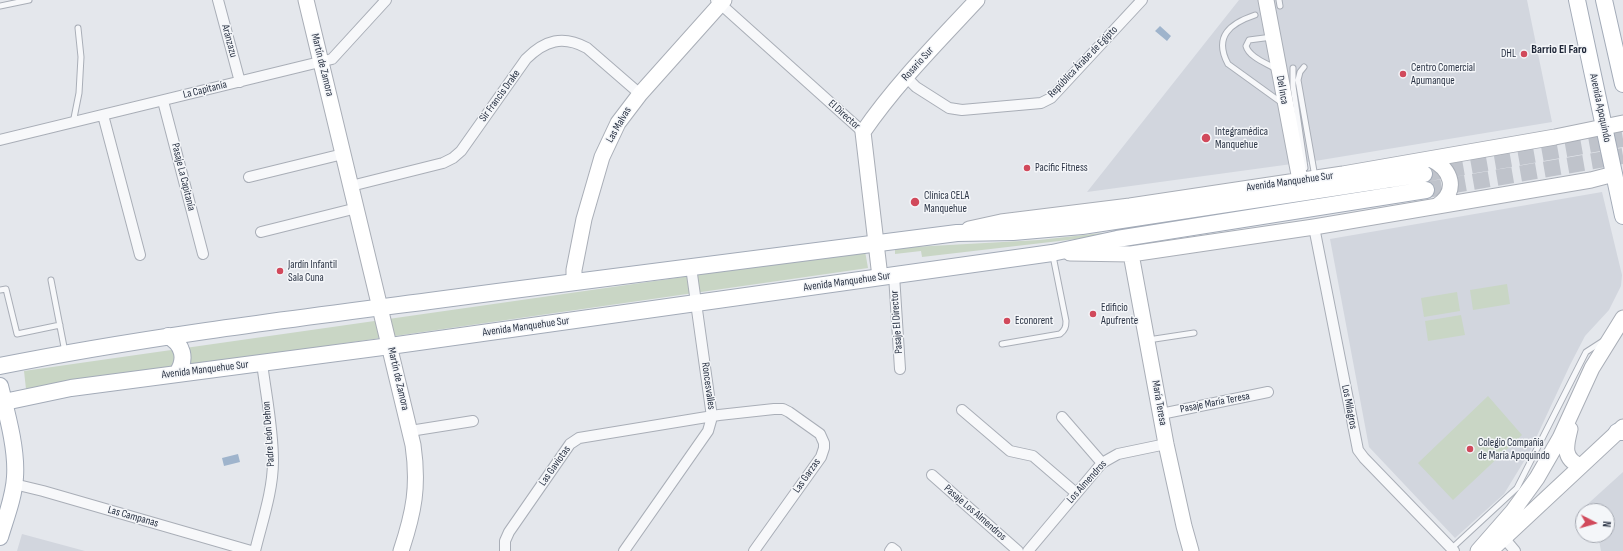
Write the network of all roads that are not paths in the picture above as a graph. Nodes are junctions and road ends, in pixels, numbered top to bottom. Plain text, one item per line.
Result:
1 (29, 0) edge
2 (218, 0) edge
3 (306, 0) edge
4 (386, 0) edge
5 (977, 0) edge
6 (1142, 0) edge
7 (1266, 0) edge
8 (1279, 0) edge
9 (1577, 0) edge
10 (1604, 0) edge
11 (720, 1) edge
12 (0, 6) edge
13 (1280, 6) dead end
14 (1255, 16) dead end
15 (78, 28) dead end
16 (1273, 37) junction
17 (321, 62) junction
18 (1304, 67) dead end
19 (1286, 69) junction
20 (906, 77) junction
21 (240, 82) junction
22 (1623, 84) edge
23 (640, 94) junction
24 (163, 101) junction
25 (1285, 105) junction
26 (103, 115) junction
27 (73, 123) junction
28 (1623, 123) edge
29 (1604, 126) junction
30 (863, 132) junction
31 (0, 140) edge
32 (343, 154) junction
33 (1427, 167) junction
34 (1614, 174) junction
35 (249, 177) dead end
36 (1307, 179) junction
37 (351, 186) junction
38 (1426, 190) tunnel mouth
39 (1437, 206) junction
40 (357, 208) junction
41 (1623, 216) edge
42 (1314, 227) junction
43 (261, 232) dead end
44 (957, 233) junction
45 (876, 243) junction
46 (1052, 253) junction
47 (203, 254) dead end
48 (1131, 254) junction
49 (140, 255) dead end
50 (691, 267) junction
51 (887, 276) junction
52 (51, 280) dead end
53 (574, 282) junction
54 (0, 290) edge
55 (697, 303) junction
56 (380, 307) junction
57 (1623, 318) edge
58 (60, 324) junction
59 (1194, 333) dead end
60 (168, 336) junction
61 (1610, 337) junction
62 (1147, 340) junction
63 (1002, 344) dead end
64 (390, 346) junction
65 (65, 353) junction
66 (262, 363) junction
67 (0, 366) edge
68 (900, 369) dead end
69 (177, 373) junction
70 (0, 386) edge
71 (1268, 392) dead end
72 (2, 402) edge
73 (1575, 404) junction
74 (962, 410) dead end
75 (1161, 414) junction
76 (712, 417) junction
77 (1062, 417) dead end
78 (473, 421) dead end
79 (1621, 430) edge
80 (410, 431) junction
81 (1166, 444) junction
82 (1102, 463) junction
83 (1581, 466) junction
84 (932, 475) dead end
85 (14, 484) junction
86 (1517, 488) junction
87 (1076, 493) junction
88 (1513, 512) junction
89 (0, 536) edge
90 (1504, 538) junction
91 (1453, 550) edge
92 (251, 551) edge
93 (255, 551) edge
94 (401, 551) edge
95 (505, 551) edge
96 (624, 551) edge
97 (754, 551) edge
98 (890, 551) edge
99 (896, 551) edge
100 (1018, 551) edge
101 (1028, 551) edge
102 (1191, 551) edge
103 (1478, 551) edge
104 (1490, 551) edge
105 (1515, 551) edge

1 - 12 lane
2 - 21 street, Aránzazu
3 - 17 main road, Martín de Zamora
4 - 17 street, La Capitanía
5 - 20 main road, Rosario Sur
6 - 20 street, República Árabe de Egipto
7 - 16 main road, Del Inca
8 - 13 lane
9 - 29 main road, Avenida Apoquindo
10 - 22 main road
11 - 23 main road, Las Malvas
11 - 30 street, El Director
14 - 25 lane
15 - 27 lane
16 - 19 main road, Del Inca
16 - 19 lane
17 - 21 street, La Capitanía
17 - 32 main road, Martín de Zamora
18 - 36 lane
19 - 25 main road, Del Inca
19 - 36 lane
20 - 30 main road, Rosario Sur
21 - 24 street, La Capitanía
23 - 37 street, Sir Francis Drake
23 - 53 main road, Las Malvas
24 - 26 street, La Capitanía
24 - 47 street, Pasaje La Capitanía
25 - 36 main road, Del Inca
26 - 27 street, La Capitanía
26 - 49 street
27 - 31 street, La Capitanía
28 - 29 main road, Avenida Manquehue Sur
29 - 33 main road, Avenida Manquehue Sur
29 - 34 main road, Avenida Apoquindo
30 - 45 main road, El Director
32 - 35 street
32 - 37 main road, Martín de Zamora
33 - 36 main road, Avenida Manquehue Sur
33 - 39 main road
33 - 44 main road, Avenida Manquehue Sur
34 - 39 main road, Avenida Manquehue Sur
34 - 41 main road, Avenida Apoquindo
36 - 44 main road, Avenida Manquehue Sur
37 - 40 main road, Martín de Zamora
38 - 46 main road, Avenida Manquehue Sur
39 - 42 main road, Avenida Manquehue Sur
40 - 43 street
40 - 56 main road, Martín de Zamora
42 - 48 main road, Avenida Manquehue Sur
42 - 91 street, Los Milagros
44 - 45 main road, Avenida Manquehue Sur
45 - 50 main road, Avenida Manquehue Sur
45 - 51 main road, El Director
46 - 48 main road, Avenida Manquehue Sur
46 - 51 main road, Avenida Manquehue Sur
46 - 63 lane
48 - 62 main road, María Teresa
50 - 53 main road, Avenida Manquehue Sur
50 - 55 street, Roncesvalles
51 - 55 main road, Avenida Manquehue Sur
51 - 68 street, Pasaje El Director
52 - 58 lane
53 - 56 main road, Avenida Manquehue Sur
54 - 58 lane
55 - 64 main road, Avenida Manquehue Sur
55 - 76 street, Roncesvalles
56 - 60 main road, Avenida Manquehue Sur
56 - 64 main road, Martín de Zamora
57 - 61 main road
58 - 65 lane
59 - 62 lane
60 - 65 main road, Avenida Manquehue Sur
60 - 69 main road
61 - 73 main road
61 - 86 lane
62 - 75 main road, María Teresa
64 - 66 main road, Avenida Manquehue Sur
64 - 80 main road, Martín de Zamora
65 - 67 main road, Avenida Manquehue Sur
66 - 69 main road, Avenida Manquehue Sur
66 - 93 street, Padre León Dehon
69 - 72 main road, Avenida Manquehue Sur
70 - 72 main road
71 - 75 street, Pasaje María Teresa
72 - 85 main road
73 - 83 main road
73 - 88 main road
74 - 87 street
75 - 81 main road, María Teresa
76 - 95 street, Las Gaviotas
76 - 96 street, Roncesvalles
76 - 97 street, Las Garzas
77 - 82 street
78 - 80 street
79 - 83 main road
80 - 94 main road, Martín de Zamora
81 - 82 street, Los Almendros
81 - 102 main road, María Teresa
82 - 87 street, Los Almendros
83 - 90 main road
84 - 100 street, Pasaje Los Almendros
85 - 89 main road
85 - 92 street, Las Campanas
86 - 88 lane
86 - 91 lane
87 - 101 street, Los Almendros
88 - 103 main road
90 - 104 main road
90 - 105 street
98 - 99 street

